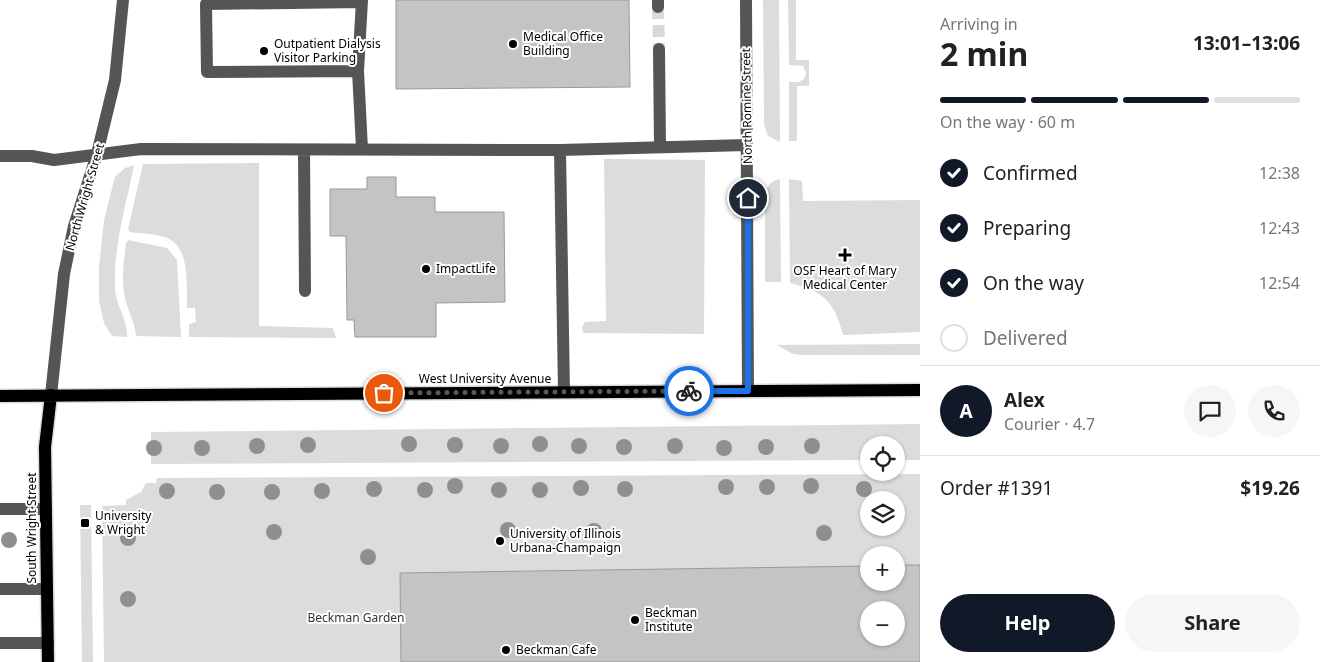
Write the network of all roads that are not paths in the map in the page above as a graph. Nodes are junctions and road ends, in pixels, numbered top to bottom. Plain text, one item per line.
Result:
1 (123, 0) edge
2 (746, 0) edge
3 (362, 1) edge
4 (659, 49) tunnel mouth
5 (358, 71) junction
6 (747, 145) junction
7 (660, 147) junction
8 (362, 150) junction
9 (560, 150) junction
10 (304, 151) junction
11 (97, 154) junction
12 (0, 156) edge
13 (305, 291) dead end
14 (920, 390) edge
15 (748, 391) junction
16 (564, 392) junction
17 (51, 395) junction
18 (0, 396) edge
19 (0, 509) edge
20 (46, 509) junction
21 (0, 589) edge
22 (46, 589) junction
23 (0, 643) edge
24 (48, 643) junction
25 (48, 662) edge

1 - 11 street, North Wright Street
2 - 6 street, North Romine Street
3 - 5 street
3 - 5 street
4 - 7 street
5 - 8 street
6 - 7 street
6 - 15 street, North Romine Street
7 - 9 street
8 - 9 street
8 - 10 street
9 - 16 street
10 - 11 street
10 - 13 street
11 - 12 street
11 - 17 street, North Wright Street
14 - 15 main road, West University Avenue
15 - 16 main road, West University Avenue
16 - 17 main road, West University Avenue
17 - 18 main road, West University Avenue
17 - 20 main road, South Wright Street
19 - 20 street
20 - 22 main road, South Wright Street
21 - 22 street
22 - 24 main road, South Wright Street
23 - 24 street
24 - 25 main road, South Wright Street

